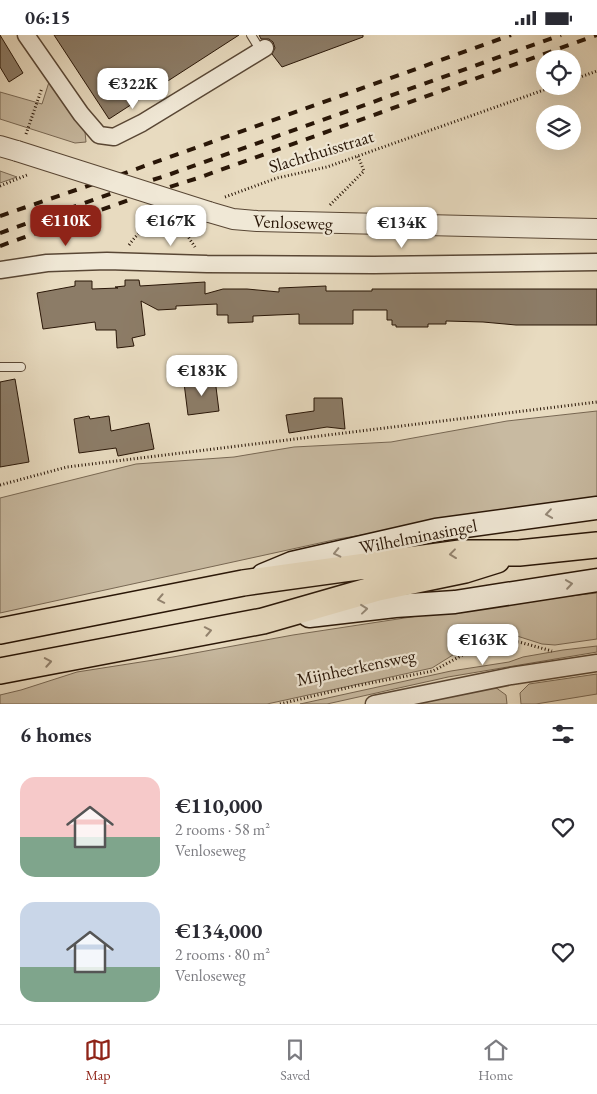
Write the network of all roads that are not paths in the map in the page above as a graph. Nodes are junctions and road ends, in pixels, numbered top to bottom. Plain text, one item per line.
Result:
1 (26, 35) edge
2 (251, 35) edge
3 (263, 49) joint
4 (14, 145) edge
5 (597, 229) edge
6 (597, 262) edge
7 (0, 270) edge
8 (0, 367) edge
9 (21, 367) dead end
10 (597, 507) edge
11 (597, 545) edge
12 (519, 553) junction
13 (597, 580) edge
14 (243, 583) junction
15 (263, 621) junction
16 (0, 631) edge
17 (597, 663) edge
18 (0, 671) edge
19 (374, 704) edge

1 - 3 street
2 - 3 lane
4 - 5 street, Venloseweg, bridge
6 - 7 street
8 - 9 lane
10 -> 14 main road, Wilhelminasingel
11 - 12 main road, Wilhelminasingel
12 -> 14 main road, Wilhelminasingel
12 - 15 main road, Wilhelminasingel
15 -> 13 main road, Wilhelminasingel
14 -> 16 main road, Wilhelminasingel
18 -> 15 main road, Wilhelminasingel
17 - 19 street

